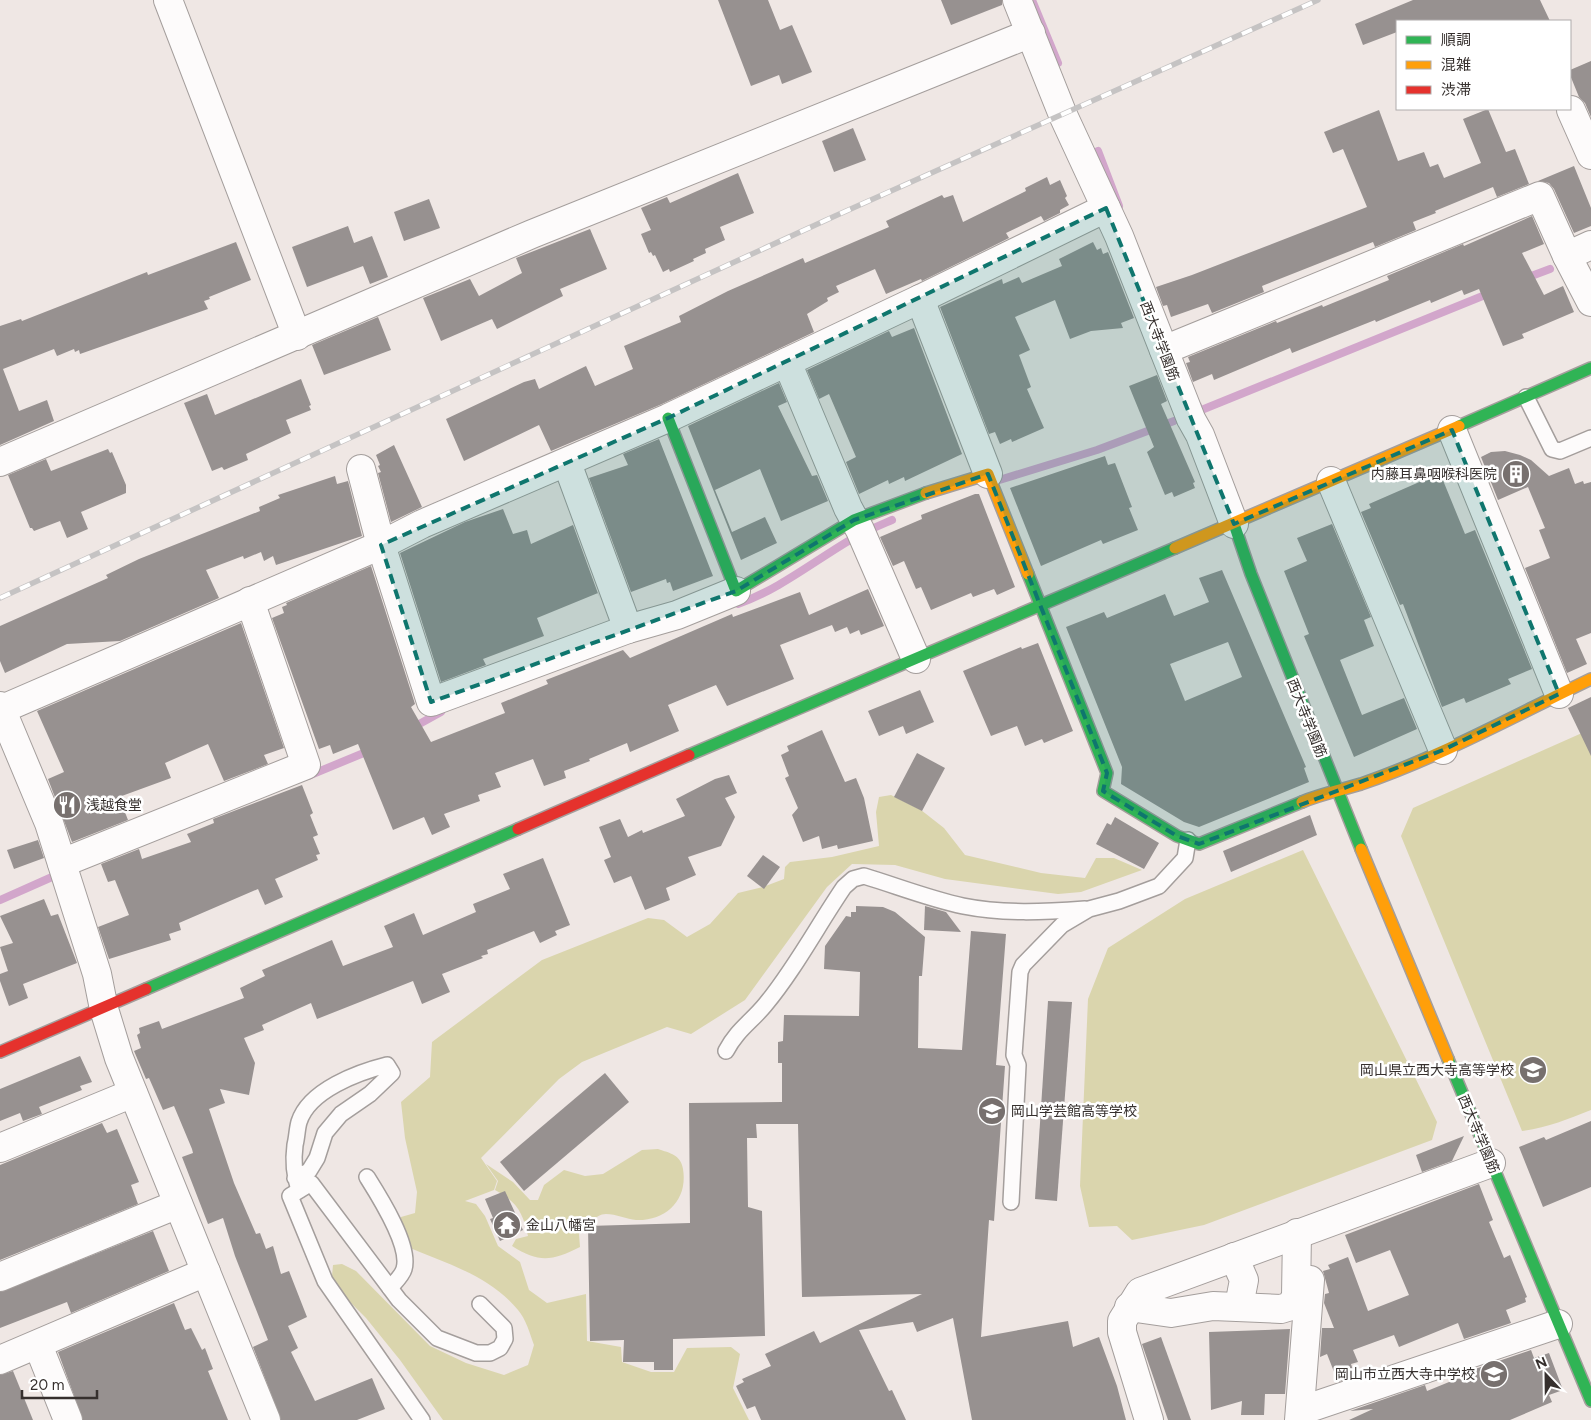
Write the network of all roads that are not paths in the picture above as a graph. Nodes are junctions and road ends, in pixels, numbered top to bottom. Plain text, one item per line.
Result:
1 (168, 0) edge
2 (1017, 0) edge
3 (1031, 33) junction
4 (1572, 110) dead end
5 (1591, 155) edge
6 (1106, 208) junction
7 (1591, 245) edge
8 (1566, 256) junction
9 (920, 299) junction
10 (1591, 302) edge
11 (297, 336) junction
12 (1164, 350) junction
13 (788, 362) junction
14 (1591, 368) edge
15 (1526, 397) junction
16 (668, 418) junction
17 (1452, 430) junction
18 (1591, 438) edge
19 (0, 462) edge
20 (567, 463) junction
21 (361, 469) dead end
22 (991, 481) junction
23 (1331, 481) junction
24 (1234, 524) junction
25 (859, 529) junction
26 (382, 545) junction
27 (736, 591) junction
28 (250, 601) junction
29 (1040, 604) junction
30 (628, 630) junction
31 (916, 659) junction
32 (1591, 678) edge
33 (1560, 694) junction
34 (1, 709) edge
35 (1443, 750) junction
36 (1336, 789) junction
37 (1188, 840) junction
38 (62, 863) junction
39 (1089, 909) junction
40 (104, 1008) junction
41 (726, 1051) dead end
42 (0, 1052) edge
43 (133, 1093) junction
44 (0, 1148) edge
45 (1491, 1163) junction
46 (367, 1177) dead end
47 (297, 1184) junction
48 (1011, 1202) dead end
49 (178, 1204) junction
50 (1305, 1230) junction
51 (1234, 1256) junction
52 (206, 1272) junction
53 (0, 1277) edge
54 (390, 1288) junction
55 (480, 1304) dead end
56 (1239, 1306) junction
57 (1129, 1307) junction
58 (1558, 1324) junction
59 (38, 1345) junction
60 (0, 1360) edge
61 (1591, 1401) edge
62 (1300, 1416) edge
63 (68, 1420) edge
64 (266, 1420) edge
65 (422, 1420) edge
66 (1149, 1420) edge

1 - 11 street
2 - 3 street, 西大寺学園筋
3 - 6 street, 西大寺学園筋
3 - 11 street
4 - 5 street
6 - 9 street
6 - 12 street, 西大寺学園筋
7 - 8 street
8 - 10 street
8 - 12 street
9 - 13 street
9 - 22 street
11 - 19 street
12 - 24 street, 西大寺学園筋
13 - 16 street
13 - 25 street
14 - 15 street
15 - 17 street
15 - 18 lane
16 - 20 street
16 - 27 street
17 - 23 street
17 - 33 street
20 - 26 street
20 - 30 street
21 - 26 street
22 - 25 street
22 - 29 street
23 - 24 street
23 - 35 street
24 - 29 street
24 - 36 street, 西大寺学園筋
25 - 27 street
25 - 31 street
26 - 28 street
26 - 30 street
27 - 30 street
28 - 34 street
28 - 38 street
29 - 31 street
29 - 37 street
31 - 40 street
32 - 33 street
33 - 35 street
34 - 38 street
35 - 36 street
36 - 37 street
36 - 45 street, 西大寺学園筋
37 - 39 lane
38 - 40 street
39 - 41 lane
39 - 48 lane
40 - 42 street
40 - 43 street
43 - 44 street
43 - 49 street
45 - 50 street
45 - 58 street, 西大寺学園筋
46 - 54 lane
47 - 47 lane
47 - 54 lane
47 - 65 lane
49 - 52 street
49 - 53 street
50 - 51 street
50 - 56 street
50 - 62 street
51 - 56 street
51 - 57 street
52 - 59 street
52 - 64 street
54 - 55 lane
56 - 57 street
57 - 66 street
58 - 61 street, 西大寺学園筋
58 - 62 street
59 - 60 street
59 - 63 street

